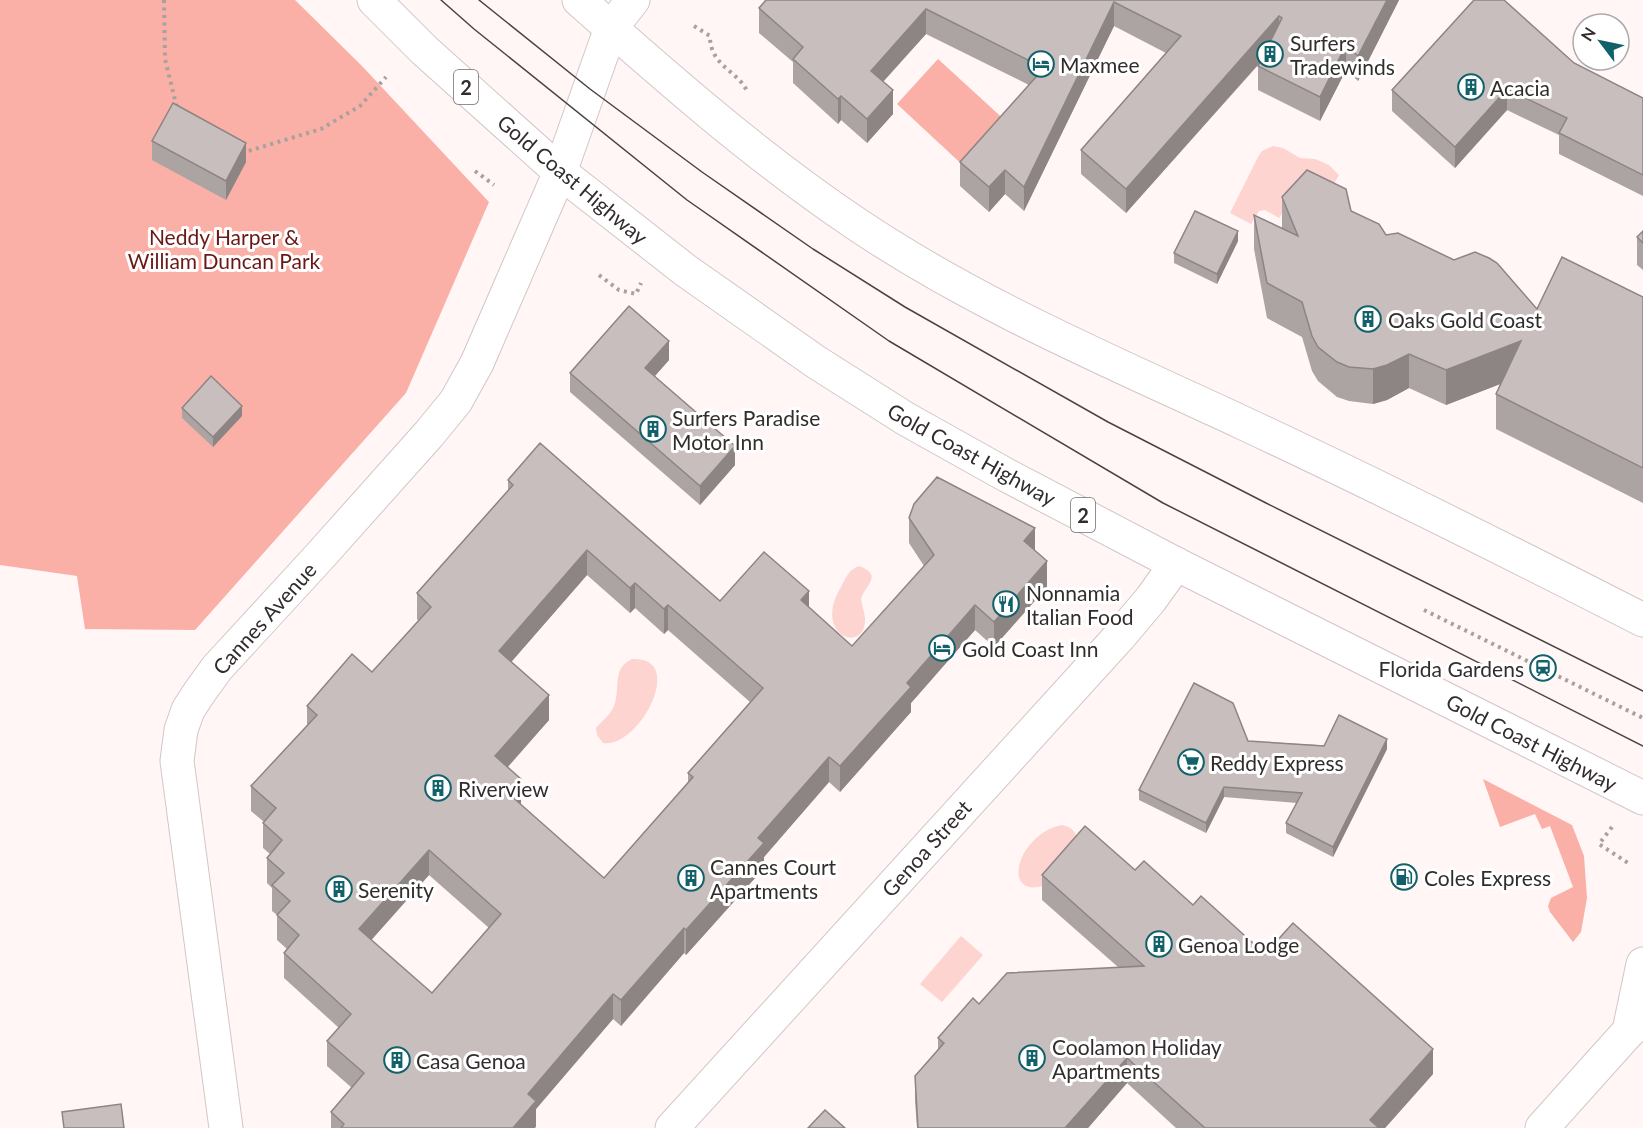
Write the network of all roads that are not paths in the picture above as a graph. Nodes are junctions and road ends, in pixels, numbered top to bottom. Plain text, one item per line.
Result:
1 (374, 0) edge
2 (579, 0) edge
3 (633, 0) edge
4 (611, 28) junction
5 (560, 172) junction
6 (1176, 564) junction
7 (1643, 620) edge
8 (1643, 798) edge
9 (1643, 964) edge
10 (1638, 1031) edge
11 (226, 1128) edge
12 (672, 1128) edge
13 (1542, 1128) edge

1 - 5 main road, Gold Coast Highway / 2
2 - 4 main road
3 - 4 main road, Cannes Avenue
4 - 5 main road, Cannes Avenue
4 - 7 main road
5 - 6 main road, Gold Coast Highway / 2
5 - 11 main road, Cannes Avenue
6 - 8 main road, Gold Coast Highway / 2
6 - 12 main road, Genoa Street
9 - 10 main road
10 - 13 main road

